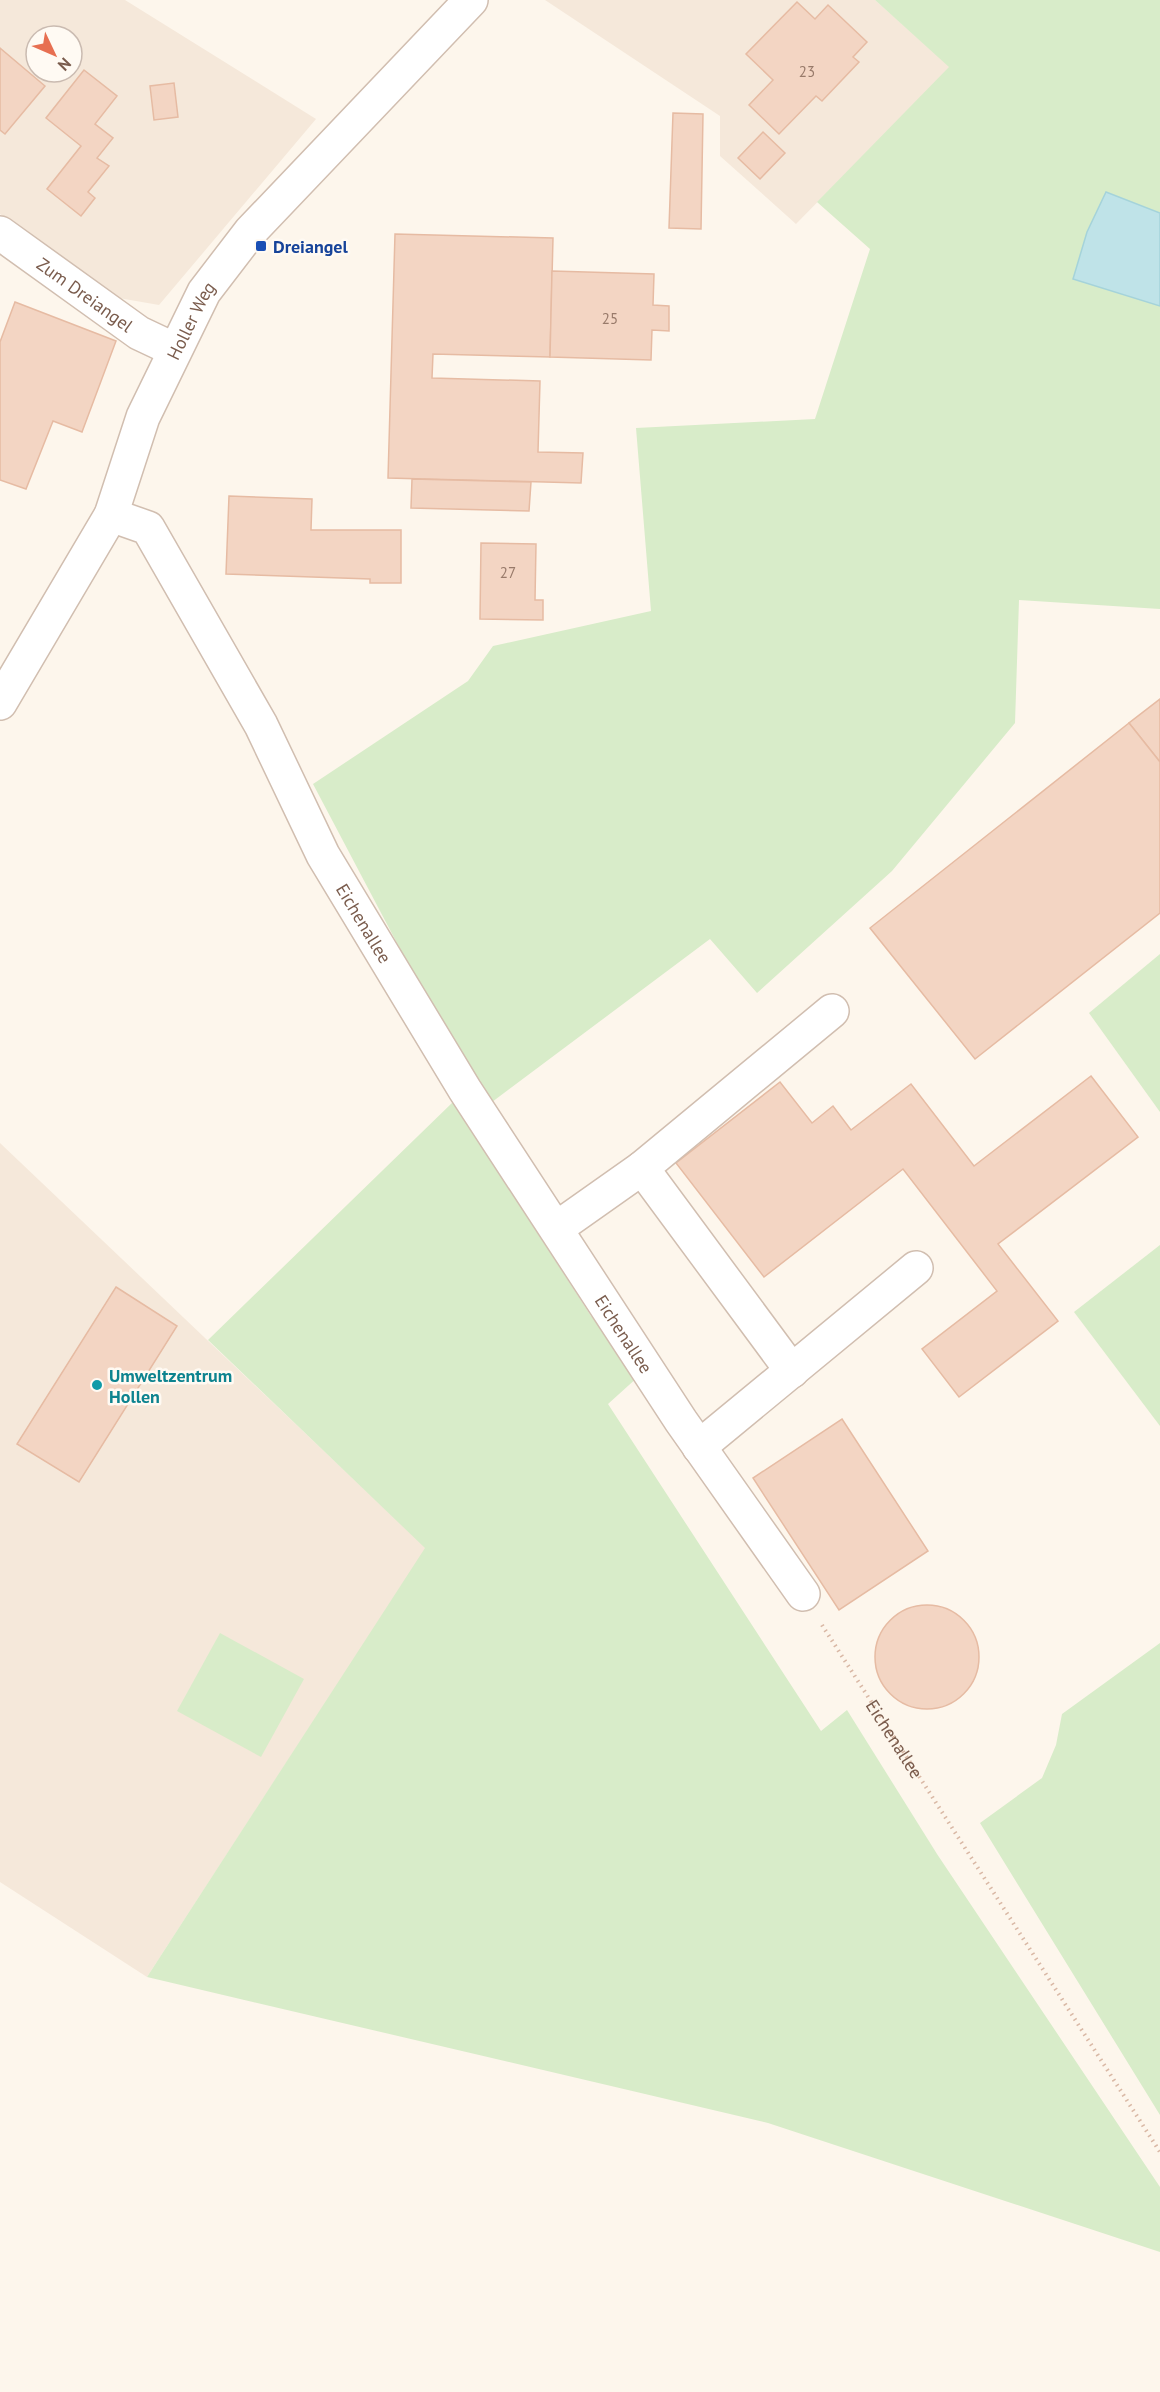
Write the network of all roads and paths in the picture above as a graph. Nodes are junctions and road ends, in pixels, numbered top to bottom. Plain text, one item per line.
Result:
1 (471, 0) edge
2 (0, 233) edge
3 (175, 350) junction
4 (111, 515) junction
5 (0, 703) edge
6 (832, 1011) dead end
7 (642, 1168) junction
8 (557, 1228) junction
9 (916, 1268) dead end
10 (792, 1371) junction
11 (699, 1447) junction
12 (803, 1594) joint
13 (1160, 2152) edge

1 - 3 street, Holler Weg
2 - 3 street, Zum Dreiangel
3 - 4 street, Holler Weg
4 - 5 street, Holler Weg
4 - 8 street, Eichenallee
6 - 7 street
7 - 8 street
7 - 10 street
8 - 11 street, Eichenallee
9 - 10 street
10 - 11 street
11 - 12 street, Eichenallee
12 - 13 path, Eichenallee

